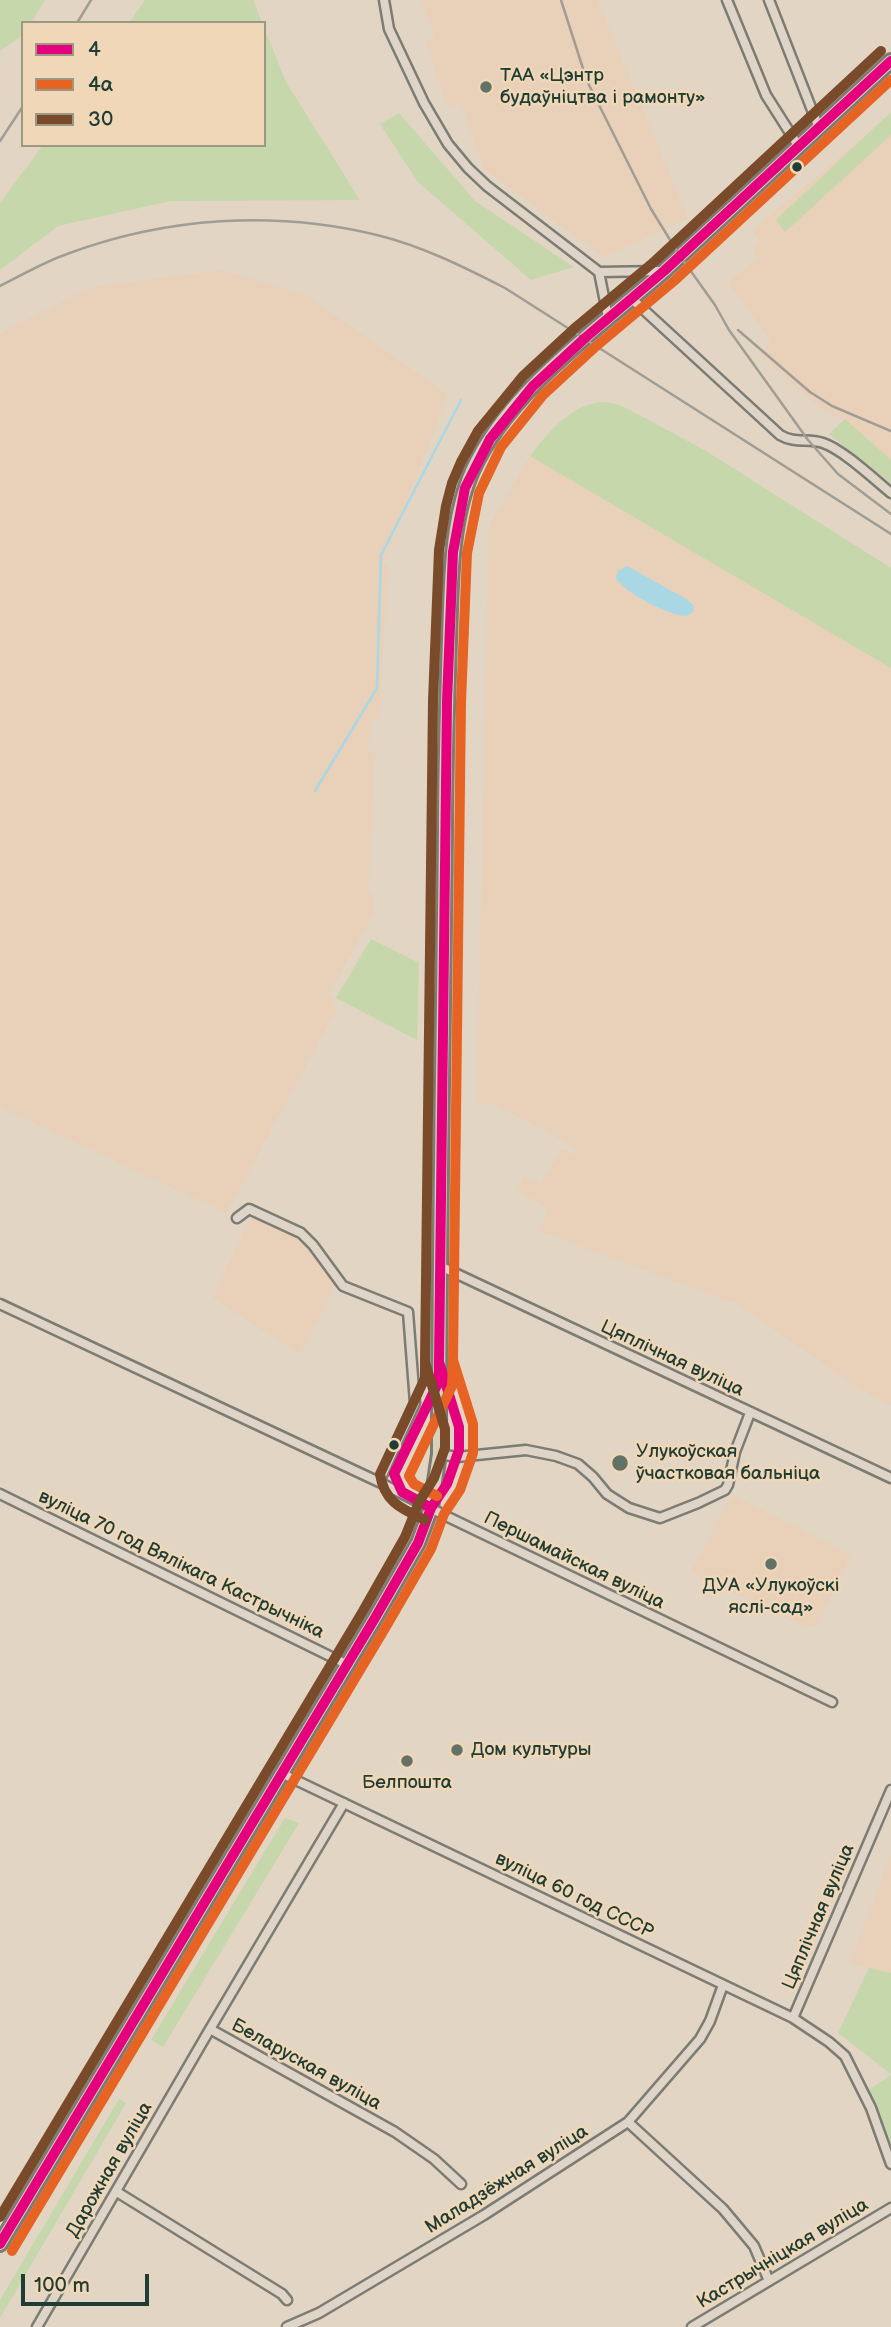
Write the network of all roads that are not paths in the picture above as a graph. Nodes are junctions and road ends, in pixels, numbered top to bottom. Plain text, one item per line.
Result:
1 (384, 0) edge
2 (727, 0) edge
3 (769, 0) edge
4 (891, 61) edge
5 (819, 128) junction
6 (799, 147) junction
7 (664, 271) junction
8 (599, 272) junction
9 (632, 299) junction
10 (608, 317) junction
11 (891, 493) edge
12 (237, 1218) dead end
13 (440, 1266) junction
14 (0, 1304) edge
15 (750, 1413) junction
16 (439, 1454) junction
17 (891, 1478) edge
18 (379, 1482) junction
19 (0, 1494) edge
20 (431, 1508) junction
21 (348, 1665) junction
22 (832, 1702) dead end
23 (283, 1774) junction
24 (891, 1790) edge
25 (344, 1803) junction
26 (723, 1985) junction
27 (793, 2018) junction
28 (210, 2029) junction
29 (628, 2122) junction
30 (891, 2164) edge
31 (461, 2184) dead end
32 (117, 2192) junction
33 (891, 2208) edge
34 (0, 2244) edge
35 (769, 2281) junction
36 (286, 2300) dead end
37 (37, 2327) edge
38 (287, 2327) edge
39 (692, 2327) edge

1 - 8 street
2 - 6 street
3 - 5 street
4 - 5 main road
5 - 6 main road
6 - 7 main road
7 - 8 street
7 - 9 main road
8 - 10 street
9 - 10 main road
9 - 11 street
10 - 13 main road
12 - 18 street
13 - 15 street, Цяплічная вуліца
13 - 16 main road
14 - 18 street, Першамайская вуліца
15 - 16 street
15 - 17 street, Цяплічная вуліца
16 - 20 main road
18 - 20 street, Першамайская вуліца
19 - 21 street, вуліца 70 год Вялікага Кастрычніка
20 - 21 main road
20 - 22 street, Першамайская вуліца
21 - 23 main road
23 - 25 street, вуліца 60 год СССР
23 - 34 main road
24 - 27 street, Цяплічная вуліца
25 - 26 street, вуліца 60 год СССР
25 - 28 street, Беларуская вуліца
26 - 27 street, вуліца 60 год СССР
26 - 29 street, Маладзёжная вуліца
27 - 30 street, вуліца 60 год СССР
28 - 31 street, Беларуская вуліца
28 - 32 street, Дарожная вуліца
29 - 35 street
29 - 38 street, Маладзёжная вуліца
32 - 36 street
32 - 37 street, Дарожная вуліца
33 - 35 street, Кастрычніцкая вуліца
35 - 39 street, Кастрычніцкая вуліца

